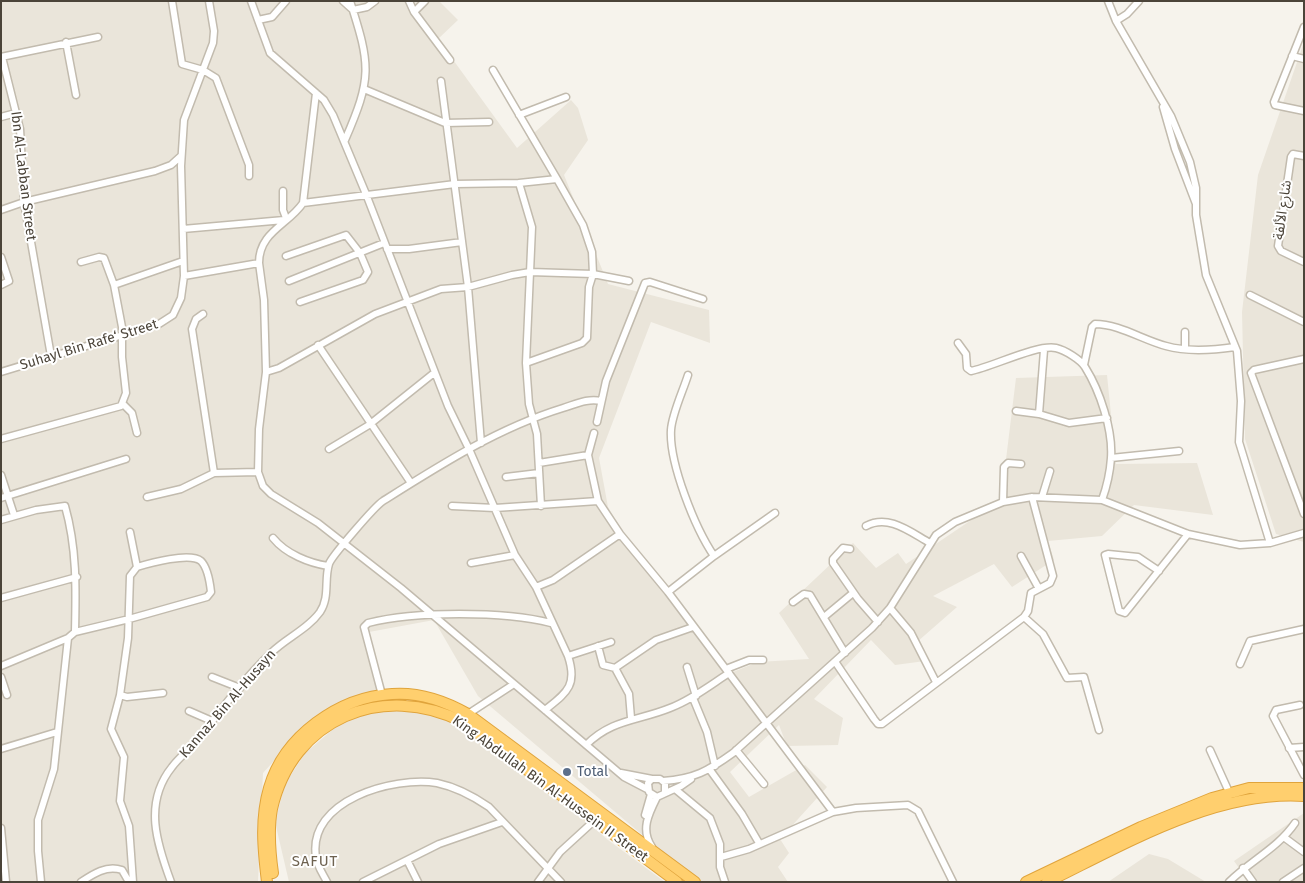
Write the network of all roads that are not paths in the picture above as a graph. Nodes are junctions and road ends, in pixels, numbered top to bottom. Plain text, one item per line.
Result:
1 (172, 1) edge
2 (209, 1) edge
3 (251, 1) edge
4 (286, 1) edge
5 (343, 1) edge
6 (350, 1) edge
7 (375, 1) edge
8 (409, 1) edge
9 (425, 1) edge
10 (1108, 1) edge
11 (1139, 1) edge
12 (353, 10) junction
13 (414, 12) junction
14 (258, 20) junction
15 (1116, 21) junction
16 (1304, 27) edge
17 (98, 37) dead end
18 (66, 42) junction
19 (1292, 56) junction
20 (2, 57) edge
21 (1304, 59) edge
22 (450, 60) dead end
23 (203, 70) junction
24 (493, 70) dead end
25 (441, 81) dead end
26 (364, 89) junction
27 (316, 93) junction
28 (76, 94) dead end
29 (566, 97) dead end
30 (1161, 98) junction
31 (1304, 111) edge
32 (16, 113) junction
33 (519, 115) junction
34 (1, 117) edge
35 (489, 122) dead end
36 (445, 123) junction
37 (345, 140) junction
38 (181, 156) junction
39 (1304, 156) edge
40 (181, 168) junction
41 (155, 171) junction
42 (249, 176) dead end
43 (557, 179) junction
44 (519, 183) junction
45 (455, 184) junction
46 (283, 191) dead end
47 (366, 194) junction
48 (24, 202) junction
49 (303, 203) junction
50 (1196, 204) junction
51 (1, 210) edge
52 (285, 219) junction
53 (183, 229) junction
54 (462, 242) junction
55 (386, 246) junction
56 (360, 253) junction
57 (286, 256) dead end
58 (1, 258) edge
59 (81, 262) dead end
60 (183, 262) junction
61 (1304, 262) edge
62 (259, 263) junction
63 (530, 272) junction
64 (593, 274) junction
65 (184, 276) junction
66 (289, 281) dead end
67 (629, 281) dead end
68 (1, 285) edge
69 (114, 285) junction
70 (468, 287) junction
71 (1250, 295) dead end
72 (703, 299) dead end
73 (300, 302) dead end
74 (407, 302) junction
75 (203, 314) dead end
76 (1304, 322) edge
77 (1185, 332) dead end
78 (122, 336) junction
79 (958, 343) dead end
80 (318, 345) junction
81 (1185, 348) junction
82 (1236, 348) junction
83 (1044, 350) junction
84 (51, 356) junction
85 (1304, 359) edge
86 (526, 363) junction
87 (1084, 365) junction
88 (1, 372) edge
89 (266, 372) junction
90 (434, 373) junction
91 (688, 375) dead end
92 (600, 401) junction
93 (123, 404) junction
94 (1016, 411) dead end
95 (1039, 414) junction
96 (533, 417) junction
97 (1107, 418) junction
98 (597, 422) dead end
99 (369, 425) junction
100 (137, 433) dead end
101 (594, 433) dead end
102 (1, 439) edge
103 (481, 443) junction
104 (329, 449) dead end
105 (469, 449) junction
106 (1179, 451) dead end
107 (588, 455) junction
108 (126, 458) dead end
109 (1111, 458) junction
110 (539, 463) junction
111 (1021, 464) dead end
112 (1050, 471) dead end
113 (258, 472) junction
114 (214, 473) junction
115 (539, 473) junction
116 (1, 474) edge
117 (506, 477) dead end
118 (411, 483) junction
119 (4, 497) edge
120 (147, 497) dead end
121 (1032, 497) junction
122 (1042, 497) junction
123 (1102, 500) junction
124 (598, 501) junction
125 (1003, 502) junction
126 (452, 506) dead end
127 (541, 506) junction
128 (495, 508) junction
129 (775, 513) dead end
130 (1304, 514) edge
131 (14, 515) junction
132 (1, 520) edge
133 (866, 526) dead end
134 (130, 532) dead end
135 (620, 534) junction
136 (1188, 534) junction
137 (1302, 535) edge
138 (273, 538) dead end
139 (930, 543) junction
140 (1270, 543) junction
141 (346, 544) junction
142 (850, 549) dead end
143 (515, 555) junction
144 (714, 556) junction
145 (1021, 556) dead end
146 (471, 563) dead end
147 (328, 566) junction
148 (138, 567) junction
149 (1159, 571) junction
150 (77, 577) junction
151 (536, 587) junction
152 (1038, 587) junction
153 (668, 592) junction
154 (853, 593) junction
155 (1, 598) edge
156 (794, 602) dead end
157 (890, 608) junction
158 (435, 616) junction
159 (824, 617) junction
160 (1024, 617) junction
161 (129, 619) junction
162 (878, 622) junction
163 (551, 623) junction
164 (693, 627) junction
165 (1304, 629) edge
166 (76, 632) junction
167 (68, 638) junction
168 (611, 642) dead end
169 (598, 646) junction
170 (845, 653) junction
171 (568, 656) junction
172 (763, 660) dead end
173 (836, 663) junction
174 (1240, 664) dead end
175 (1, 666) edge
176 (687, 667) dead end
177 (614, 668) junction
178 (727, 671) junction
179 (1, 677) edge
180 (212, 677) dead end
181 (936, 682) junction
182 (514, 684) junction
183 (240, 688) junction
184 (163, 694) dead end
185 (120, 695) junction
186 (382, 695) junction
187 (7, 696) dead end
188 (694, 697) junction
189 (1300, 705) dead end
190 (545, 710) junction
191 (189, 711) dead end
192 (468, 714) junction
193 (631, 718) junction
194 (212, 721) junction
195 (766, 725) junction
196 (1099, 730) dead end
197 (57, 732) junction
198 (586, 745) junction
199 (1304, 747) edge
200 (1289, 748) junction
201 (1, 749) edge
202 (736, 750) junction
203 (1210, 750) dead end
204 (713, 768) junction
205 (620, 773) junction
206 (1304, 774) edge
207 (692, 778) junction
208 (652, 779) junction
209 (663, 781) junction
210 (764, 784) dead end
211 (1304, 788) edge
212 (675, 789) junction
213 (665, 791) junction
214 (1229, 792) junction
215 (652, 793) junction
216 (1304, 796) edge
217 (574, 798) junction
218 (833, 812) junction
219 (595, 820) junction
220 (645, 820) junction
221 (502, 822) junction
222 (1295, 823) dead end
223 (1, 828) edge
224 (625, 832) junction
225 (1285, 838) junction
226 (759, 844) junction
227 (655, 852) junction
228 (1099, 852) junction
229 (1304, 852) edge
230 (721, 856) junction
231 (407, 860) junction
232 (1080, 861) junction
233 (1243, 868) junction
234 (1304, 868) edge
235 (547, 869) junction
236 (1055, 880) edge
237 (6, 882) edge
238 (41, 882) edge
239 (81, 882) edge
240 (129, 882) edge
241 (133, 882) edge
242 (171, 882) edge
243 (267, 882) edge
244 (274, 882) edge
245 (327, 882) edge
246 (362, 882) edge
247 (418, 882) edge
248 (538, 882) edge
249 (561, 882) edge
250 (677, 882) edge
251 (695, 882) edge
252 (725, 882) edge
253 (953, 882) edge
254 (1026, 882) edge
255 (1229, 882) edge
256 (1253, 882) edge
257 (1283, 882) edge

1 - 23 street
2 - 23 street, Suhayl Bin Rafe‘ Street
3 - 14 street
4 - 14 street
5 - 12 street
6 - 12 street
7 - 12 street
8 - 13 street
9 - 13 street
10 - 15 street
11 - 15 street
12 - 26 street
13 - 22 street
14 - 27 street
15 - 30 street
16 - 19 street
17 - 18 street
18 - 20 street
18 - 28 street
19 - 21 street
19 - 31 street
20 - 32 street, Ibn Al-Labban Street
23 - 38 street, Suhayl Bin Rafe‘ Street
23 - 42 street
24 - 33 street
25 - 36 street
26 - 36 street
26 - 37 street
27 - 37 street
27 - 49 street
29 - 33 street
30 - 50 street
30 - 50 street
32 - 34 street
32 - 48 street, Ibn Al-Labban Street
33 - 43 street
35 - 36 street
36 - 45 street
37 - 47 street
38 - 40 street, Suhayl Bin Rafe‘ Street
38 - 41 street
39 - 61 street, شارع الألفة
40 - 41 street
40 - 53 street, Suhayl Bin Rafe‘ Street
41 - 48 street
43 - 44 street
43 - 64 street
44 - 45 street
44 - 63 street
45 - 47 street
45 - 54 street
46 - 52 street
47 - 49 street
47 - 55 street
48 - 51 street
48 - 84 street, Ibn Al-Labban Street
49 - 52 street
50 - 82 street
52 - 53 street
52 - 62 street
53 - 60 street, Suhayl Bin Rafe‘ Street
54 - 55 street
54 - 70 street
55 - 56 street
55 - 74 street
56 - 57 street
56 - 66 street
56 - 73 street
58 - 68 street
59 - 69 street
60 - 65 street, Suhayl Bin Rafe‘ Street
60 - 69 street
62 - 65 street
62 - 89 street
63 - 64 street
63 - 70 street
63 - 86 street
64 - 67 street
64 - 86 street
65 - 78 street, Suhayl Bin Rafe‘ Street
69 - 78 street
70 - 74 street
70 - 103 street
71 - 76 street
72 - 92 street
74 - 80 street
74 - 90 street
75 - 114 street
77 - 81 street
78 - 84 street, Suhayl Bin Rafe‘ Street
78 - 93 street
79 - 83 street
80 - 89 street
80 - 99 street
81 - 82 street
81 - 87 street
82 - 140 street
83 - 87 street
83 - 95 street
84 - 88 street, Suhayl Bin Rafe‘ Street
85 - 130 street
86 - 96 street
87 - 97 street
89 - 113 street
90 - 99 street
90 - 105 street
91 - 144 street
92 - 96 street
92 - 98 street
93 - 100 street
93 - 102 street
94 - 95 street
95 - 97 street
96 - 103 street
96 - 110 street
97 - 109 street
99 - 104 street
99 - 118 street
101 - 107 street
103 - 105 street
105 - 118 street
105 - 128 street
106 - 109 street
107 - 110 street
107 - 124 street
108 - 119 street
109 - 123 street
110 - 115 street
111 - 125 street
112 - 122 street
113 - 114 street
113 - 141 street
114 - 120 street
115 - 117 street
115 - 127 street
116 - 119 street
118 - 141 street
119 - 131 street
121 - 122 street
121 - 125 street
121 - 152 street
122 - 123 street
123 - 136 street
124 - 127 street
124 - 135 street
125 - 139 street
126 - 128 street
127 - 128 street
128 - 143 street
129 - 144 street
131 - 132 street
131 - 150 street
133 - 139 street
134 - 148 street
135 - 151 street
135 - 153 street
136 - 140 street
136 - 149 street
137 - 140 street
138 - 147 street
139 - 157 street
141 - 147 street
141 - 158 street
142 - 154 street
143 - 146 street
143 - 151 street
144 - 153 street
145 - 152 street
147 - 183 street, Kannaz Bin Al-Husayn
148 - 161 street
148 - 161 street
149 - 149 street
150 - 155 street
150 - 166 street
151 - 163 street
152 - 160 street
153 - 164 street
154 - 159 street
154 - 162 street
156 - 159 street
157 - 162 street
157 - 181 street
158 - 163 street
158 - 182 street
158 - 186 street
159 - 170 street
160 - 181 street
160 - 196 street
161 - 166 street
161 - 185 street
162 - 170 street
163 - 171 street
164 - 177 street
164 - 178 street
165 - 174 street
166 - 167 street
167 - 175 street
167 - 197 street
168 - 169 street
169 - 171 street
169 - 177 street
170 - 173 street
171 - 190 street
172 - 178 street
173 - 181 street
173 - 195 street
176 - 188 street
177 - 193 street
178 - 188 street
178 - 195 street
179 - 187 street
180 - 183 street
182 - 190 street
182 - 192 street
183 - 194 street, Kannaz Bin Al-Husayn
184 - 185 street
185 - 241 street
186 - 192 highway, King Abdullah Bin Al-Hussein II Street
186 - 243 highway, King Abdullah Bin Al-Hussein II Street
188 - 193 street
188 - 204 street
189 - 200 street
190 - 198 street
191 - 194 street
192 - 217 highway, King Abdullah Bin Al-Hussein II Street
193 - 198 street
194 - 242 street, Kannaz Bin Al-Husayn
195 - 202 street
195 - 218 street
197 - 201 street
197 - 238 street
198 - 205 street
199 - 200 street
200 - 206 street
202 - 204 street
202 - 210 street
203 - 214 street
204 - 207 street
204 - 226 street
205 - 208 street
205 - 215 street
207 - 209 street
207 - 212 street
208 - 209 street
208 - 215 street
209 - 213 street
211 - 214 highway
212 - 213 street
212 - 230 street
213 - 215 street
214 - 228 highway
215 - 220 street
216 - 228 highway
217 - 219 highway, King Abdullah Bin Al-Hussein II Street
217 - 224 highway, King Abdullah Bin Al-Hussein II Street
217 - 244 highway, King Abdullah Bin Al-Hussein II Street
218 - 226 street
218 - 253 street
219 - 235 street
219 - 250 highway, King Abdullah Bin Al-Hussein II Street
220 - 224 street
220 - 227 street
221 - 231 street
221 - 235 street
221 - 245 street
222 - 225 street
223 - 237 street
224 - 227 highway, King Abdullah Bin Al-Hussein II Street
225 - 229 street
225 - 233 street
226 - 230 street
227 - 251 highway, King Abdullah Bin Al-Hussein II Street
228 - 232 highway
230 - 252 street
231 - 246 street
231 - 247 street
232 - 236 highway
232 - 254 highway
233 - 255 street
233 - 256 street
234 - 257 street
235 - 248 street
235 - 249 street
239 - 240 street

